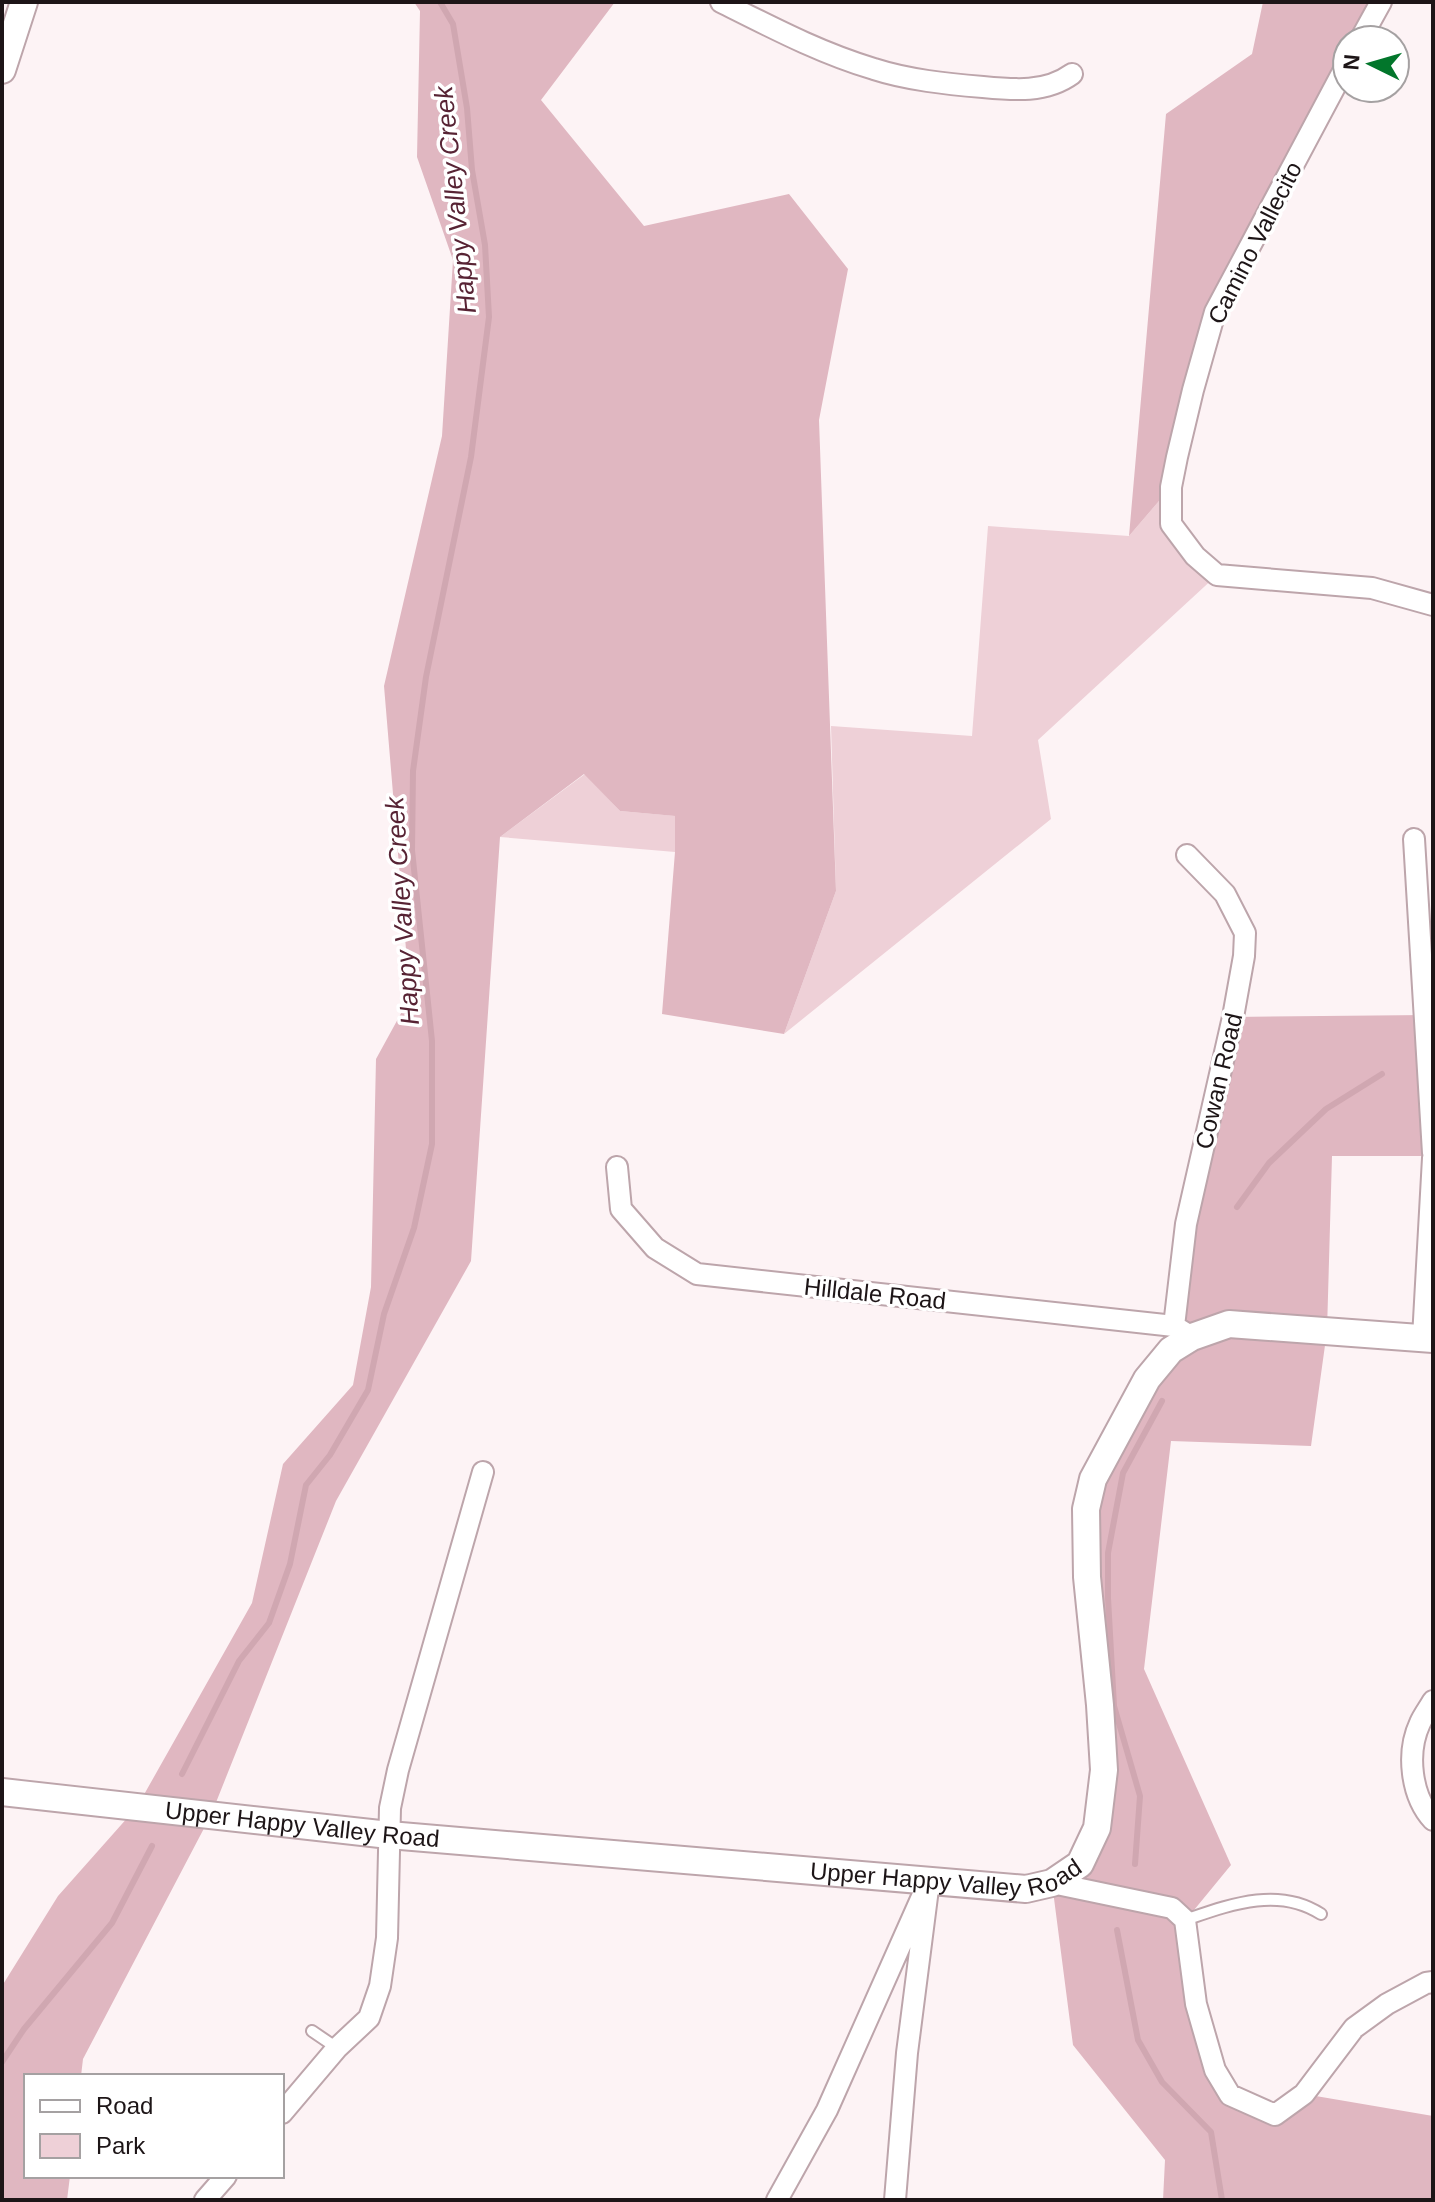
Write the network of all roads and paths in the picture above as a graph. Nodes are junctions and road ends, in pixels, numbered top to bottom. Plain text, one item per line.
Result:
1 (24, 2) edge
2 (721, 2) edge
3 (1381, 2) edge
4 (1369, 24) edge
5 (2, 70) edge
6 (1072, 74) dead end
7 (1331, 94) edge
8 (1433, 605) edge
9 (1414, 839) dead end
10 (1187, 855) dead end
11 (1433, 1156) edge
12 (617, 1167) dead end
13 (1183, 1332) junction
14 (1428, 1338) edge
15 (483, 1472) dead end
16 (1433, 1701) edge
17 (2, 1792) edge
18 (1433, 1820) edge
19 (389, 1835) junction
20 (929, 1881) junction
21 (1052, 1883) junction
22 (1321, 1914) dead end
23 (1185, 1920) junction
24 (1433, 1982) edge
25 (312, 2031) dead end
26 (337, 2048) junction
27 (284, 2111) edge
28 (224, 2178) edge
29 (205, 2200) edge
30 (777, 2200) edge
31 (895, 2200) edge

1 - 5 street
2 - 6 street
3 - 4 street
7 - 8 street, Camino Vallecito
9 - 11 street
10 - 13 street, Cowan Road
11 - 14 street
12 - 13 street, Hilldale Road
13 - 14 street, Upper Happy Valley Road
13 - 21 street, Upper Happy Valley Road
15 - 19 street
16 - 18 street
17 - 19 street, Upper Happy Valley Road
19 - 20 street, Upper Happy Valley Road
19 - 26 street
20 - 21 street, Upper Happy Valley Road
20 - 30 street
20 - 31 street
21 - 23 street
22 - 23 lane
23 - 24 street
25 - 26 lane
26 - 27 street
28 - 29 street

